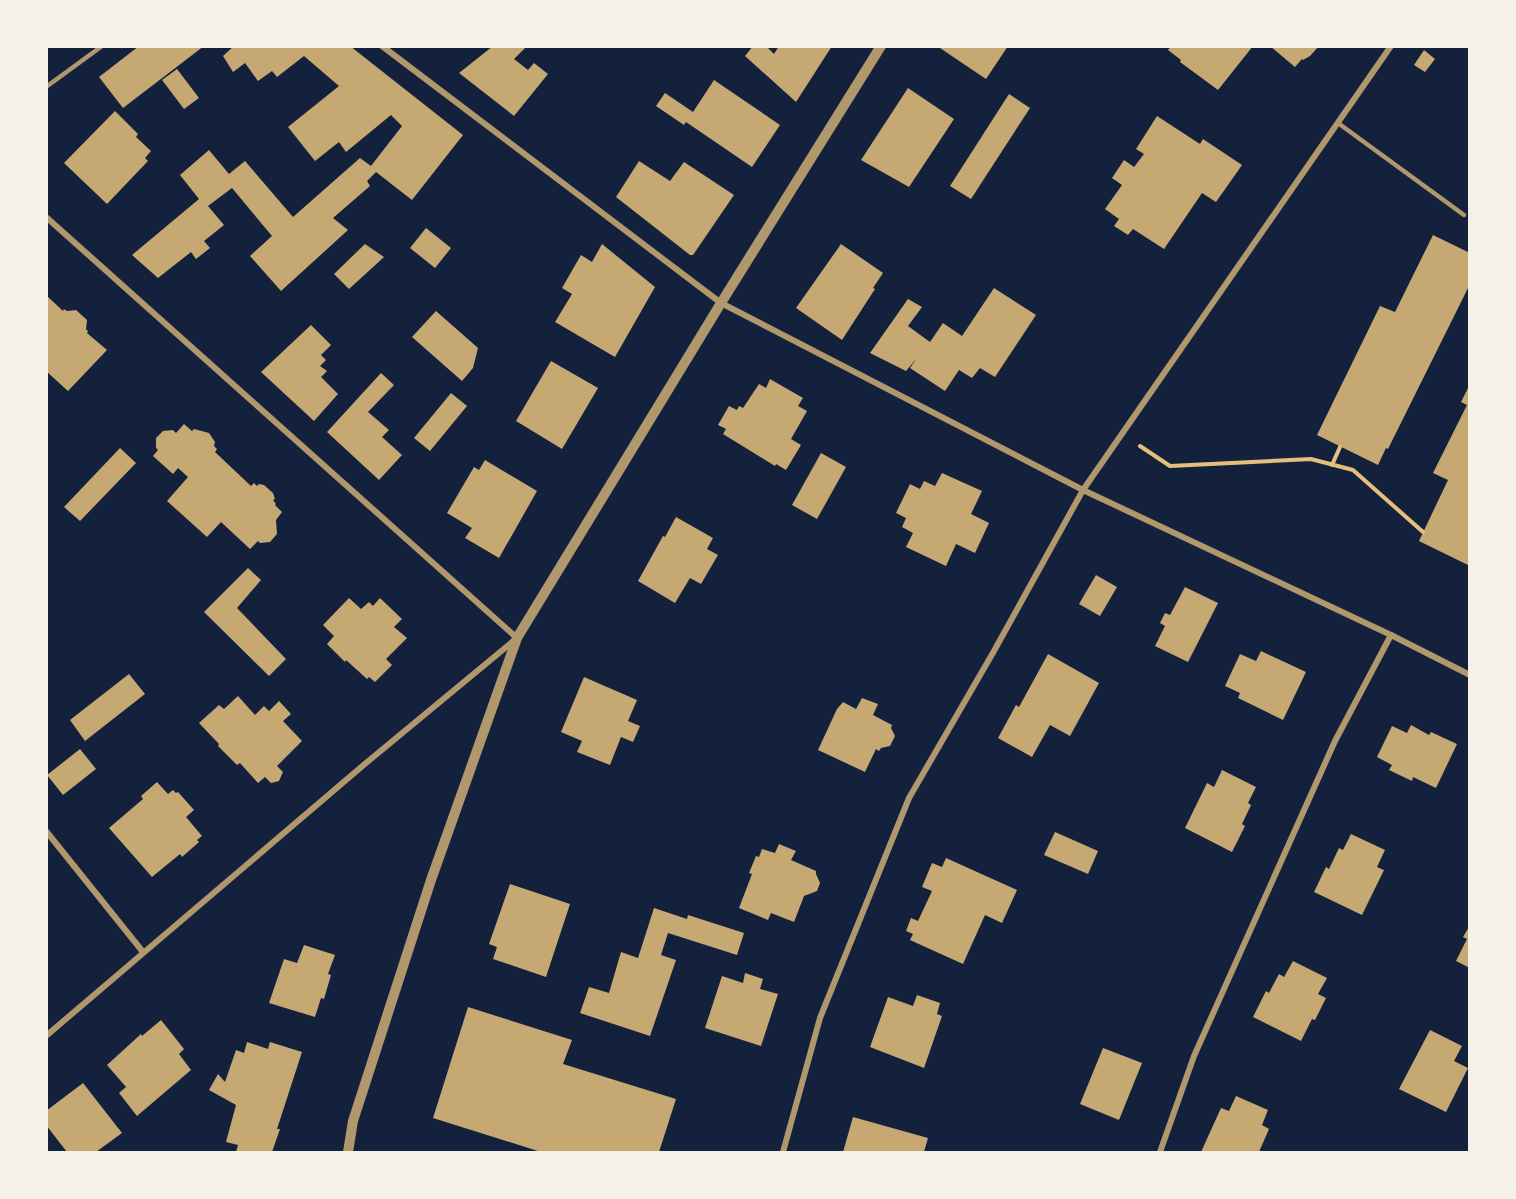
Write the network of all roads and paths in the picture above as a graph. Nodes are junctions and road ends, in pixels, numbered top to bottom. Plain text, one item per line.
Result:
1 (102, 46) edge
2 (382, 46) edge
3 (881, 46) edge
4 (1391, 46) edge
5 (46, 87) edge
6 (1338, 123) junction
7 (1464, 214) dead end
8 (46, 217) edge
9 (721, 303) junction
10 (1122, 434) junction
11 (1340, 447) dead end
12 (1332, 465) junction
13 (1083, 490) junction
14 (1423, 532) dead end
15 (1391, 635) junction
16 (517, 638) junction
17 (1470, 675) edge
18 (46, 831) edge
19 (143, 952) junction
20 (46, 1036) edge
21 (348, 1152) edge
22 (783, 1152) edge
23 (1160, 1152) edge

1 - 5 lane
2 - 9 street
3 - 9 street
4 - 6 street
6 - 7 lane
6 - 10 street
8 - 16 street
9 - 13 street
9 - 16 street
10 - 12 path
10 - 13 street
11 - 12 path
12 - 14 path
13 - 15 street
13 - 22 street
15 - 17 street
15 - 23 street
16 - 19 street
16 - 21 street
18 - 19 street
19 - 20 street

